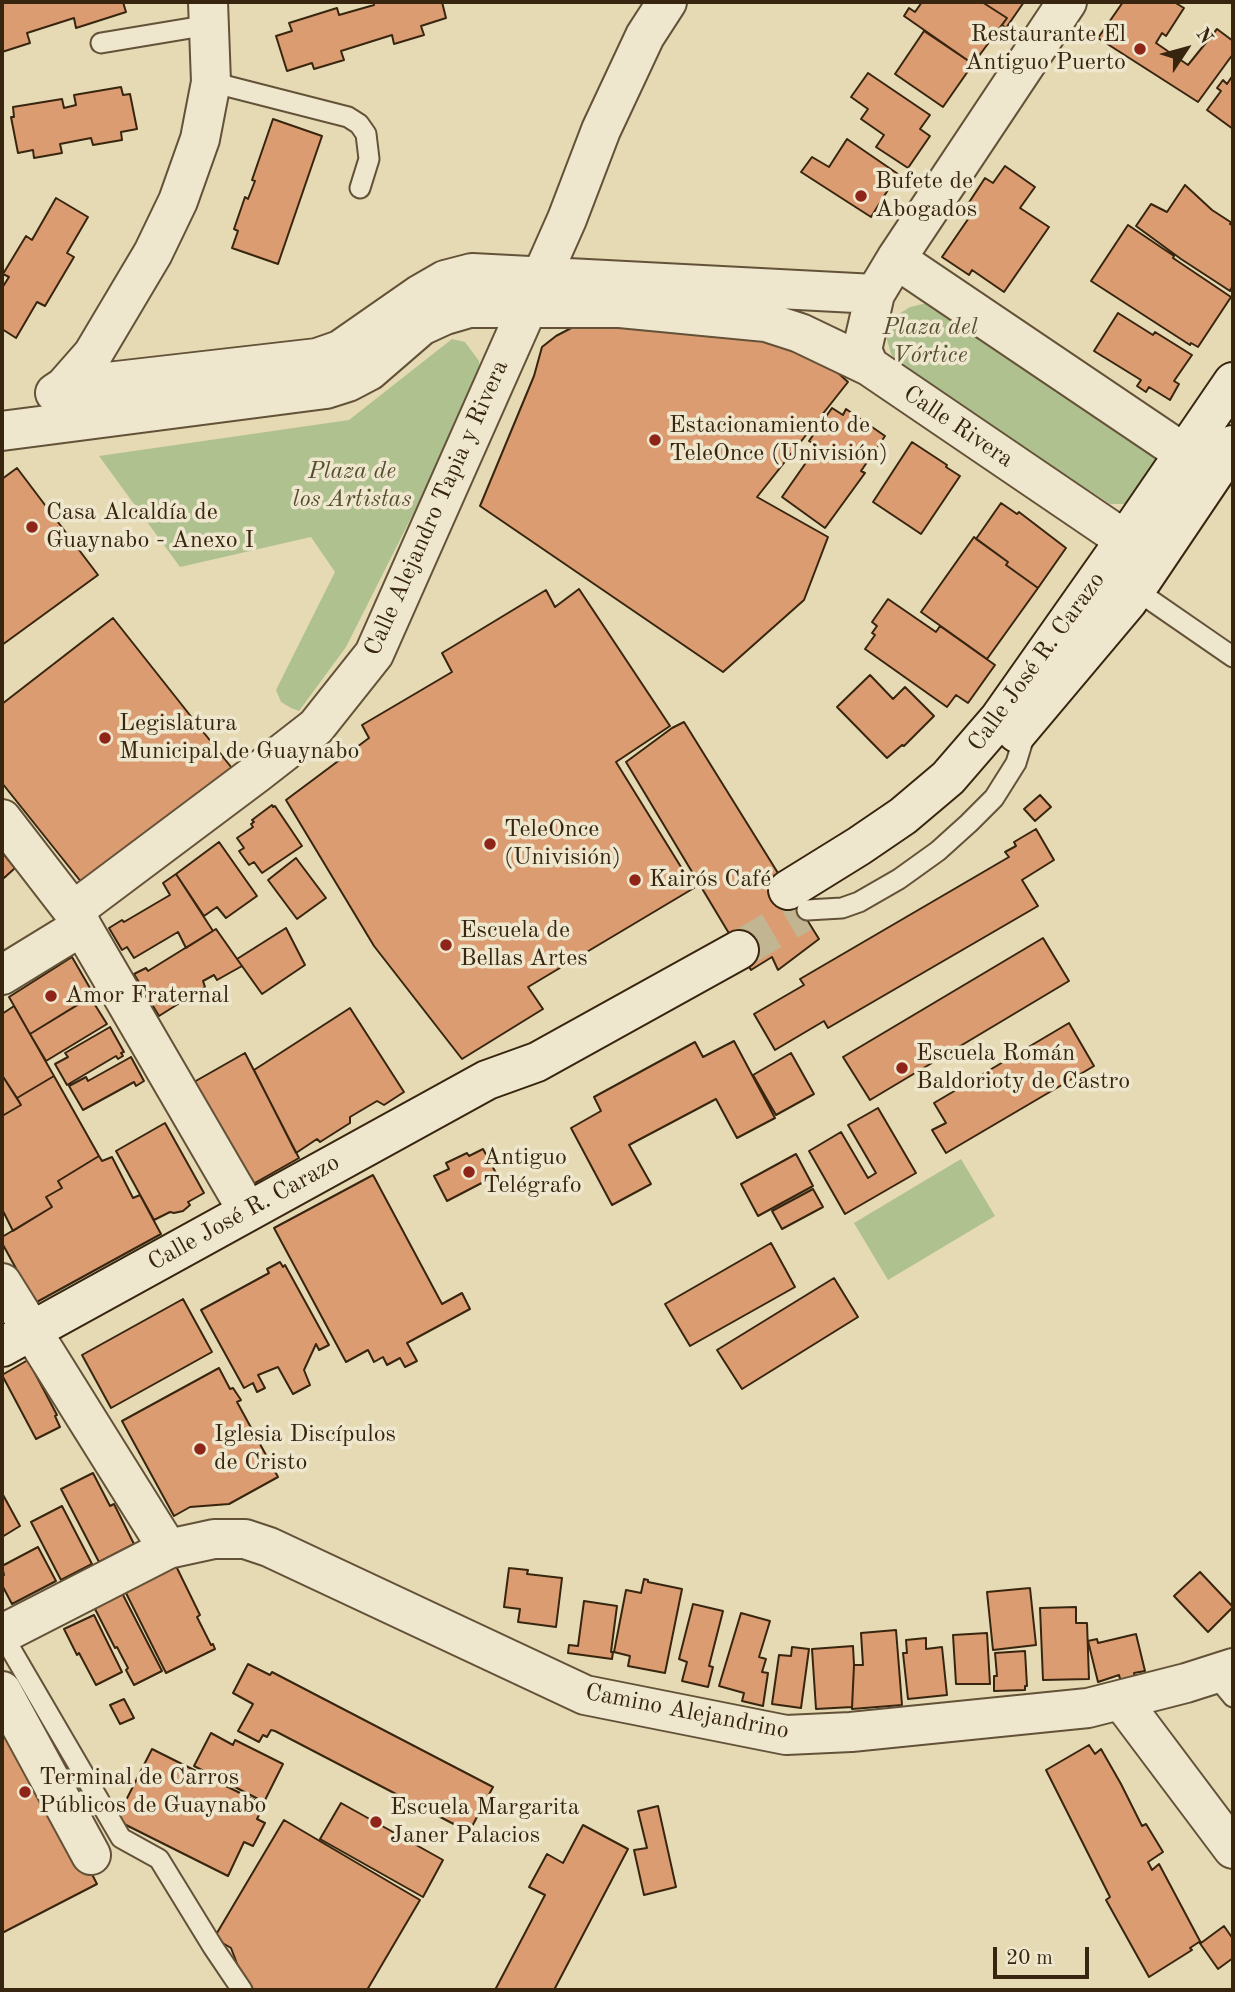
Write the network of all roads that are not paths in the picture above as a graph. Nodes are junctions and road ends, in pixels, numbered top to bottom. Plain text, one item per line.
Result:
1 (667, 2) edge
2 (1068, 2) edge
3 (214, 9) edge
4 (101, 43) dead end
5 (211, 82) junction
6 (360, 187) dead end
7 (896, 259) junction
8 (533, 293) junction
9 (875, 294) junction
10 (869, 366) junction
11 (1233, 382) edge
12 (64, 387) junction
13 (2, 431) edge
14 (1211, 457) edge
15 (1139, 564) junction
16 (1233, 657) edge
17 (2, 819) edge
18 (78, 918) junction
19 (732, 939) tunnel mouth
20 (2, 975) edge
21 (247, 1210) junction
22 (2, 1283) edge
23 (17, 1339) edge
24 (167, 1549) junction
25 (2, 1634) edge
26 (1227, 1680) edge
27 (2, 1691) edge
28 (1121, 1700) junction
29 (1233, 1849) edge
30 (91, 1855) dead end
31 (242, 1990) edge

1 - 8 street, Calle Alejandro Tapia y Rivera
2 - 7 street
3 - 4 lane
3 - 5 street
5 - 6 lane
5 - 12 street
7 - 9 street
7 - 14 street
8 - 9 street
8 - 10 street, Calle Rivera
8 - 12 street
8 - 13 street
8 - 18 street, Calle Alejandro Tapia y Rivera
9 - 10 street
10 - 15 street, Calle Rivera
11 - 14 street, Calle José R. Carazo
12 - 13 street
14 - 15 street, Calle José R. Carazo
15 - 15 street, Calle José R. Carazo
15 - 16 lane
17 - 18 street
18 - 20 street, Calle Alejandro Tapia y Rivera
18 - 21 street
19 - 21 street, Calle José R. Carazo
21 - 23 street, Calle José R. Carazo
22 - 23 street
23 - 24 street
24 - 25 street, Camino Alejandrino
24 - 28 street, Camino Alejandrino
25 - 31 lane
26 - 28 street, Camino Alejandrino
27 - 30 street
28 - 29 street

